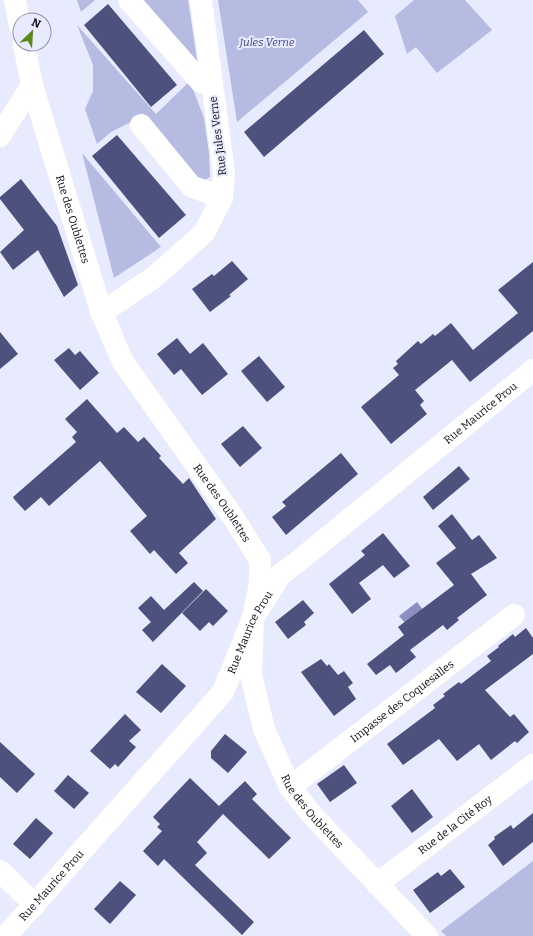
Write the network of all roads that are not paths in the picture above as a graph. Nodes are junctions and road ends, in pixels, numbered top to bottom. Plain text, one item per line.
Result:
1 (15, 0) edge
2 (129, 0) edge
3 (201, 0) edge
4 (17, 12) edge
5 (26, 52) edge
6 (212, 84) junction
7 (32, 85) junction
8 (141, 125) dead end
9 (0, 136) edge
10 (222, 198) junction
11 (101, 313) junction
12 (533, 370) edge
13 (514, 615) dead end
14 (253, 618) junction
15 (533, 765) edge
16 (290, 787) junction
17 (0, 871) edge
18 (377, 884) junction
19 (35, 905) junction
20 (6, 936) edge
21 (426, 936) edge

1 - 4 street
2 - 6 street
3 - 6 street, Rue Jules Verne
5 - 7 street, Rue des Oublettes
6 - 10 street, Rue Jules Verne
7 - 9 street
7 - 11 street, Rue des Oublettes
8 - 10 street
10 - 11 street, Rue Jules Verne
11 - 14 street, Rue des Oublettes
12 - 14 street, Rue Maurice Prou
13 - 16 street, Impasse des Coquesalles
14 - 16 street, Rue des Oublettes
14 - 19 street, Rue Maurice Prou
15 - 18 street, Rue de la Cité Roy
16 - 18 street, Rue des Oublettes
17 - 19 street
18 - 21 street, Rue des Oublettes
19 - 20 street, Rue Maurice Prou

